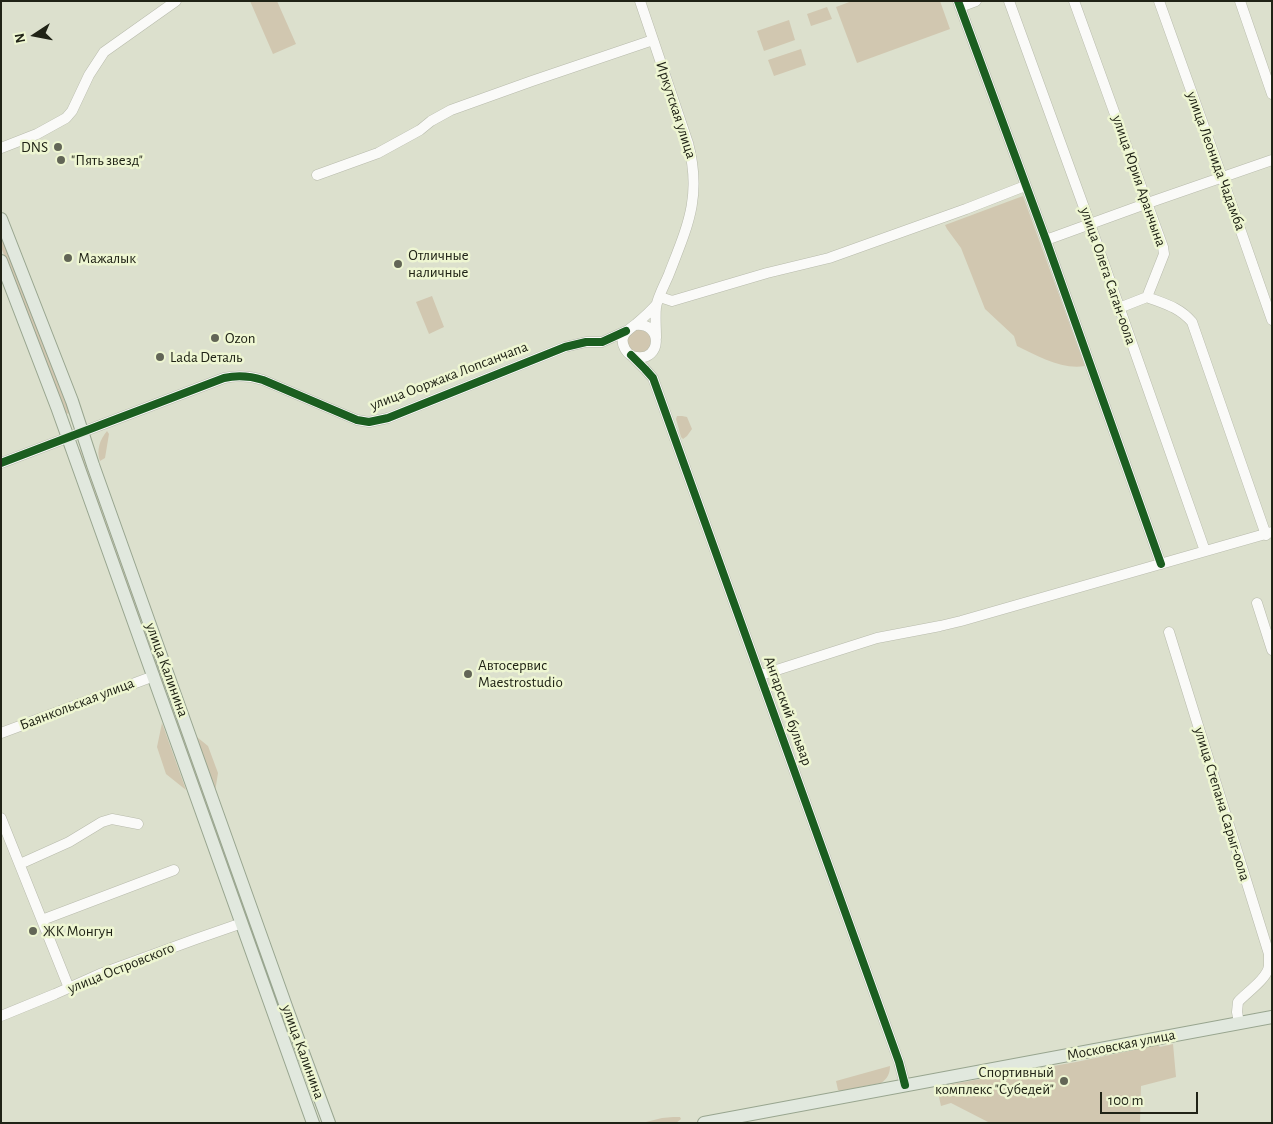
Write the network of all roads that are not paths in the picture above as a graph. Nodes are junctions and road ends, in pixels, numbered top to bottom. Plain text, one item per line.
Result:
1 (176, 1) edge
2 (640, 1) edge
3 (976, 1) edge
4 (1009, 1) edge
5 (1074, 1) edge
6 (1159, 1) edge
7 (1240, 1) edge
8 (959, 4) edge
9 (653, 40) junction
10 (1272, 94) edge
11 (1, 148) edge
12 (1272, 160) edge
13 (317, 175) dead end
14 (1222, 177) junction
15 (1026, 186) junction
16 (1148, 203) junction
17 (1, 219) edge
18 (1090, 224) junction
19 (1046, 240) junction
20 (1, 261) edge
21 (1147, 297) junction
22 (658, 302) junction
23 (1119, 308) junction
24 (1272, 320) edge
25 (631, 328) junction
26 (602, 342) junction
27 (655, 343) junction
28 (629, 354) junction
29 (652, 378) junction
30 (82, 432) junction
31 (68, 437) junction
32 (1, 463) edge
33 (1268, 534) edge
34 (1205, 552) junction
35 (1161, 564) junction
36 (1257, 603) dead end
37 (1169, 632) dead end
38 (1272, 650) edge
39 (761, 675) junction
40 (154, 676) junction
41 (176, 698) junction
42 (163, 702) junction
43 (1, 733) edge
44 (1, 818) edge
45 (138, 824) dead end
46 (20, 864) junction
47 (174, 870) dead end
48 (42, 920) junction
49 (242, 923) junction
50 (69, 988) junction
51 (287, 1008) junction
52 (274, 1013) junction
53 (1, 1016) edge
54 (1272, 1016) edge
55 (1239, 1023) junction
56 (905, 1085) junction
57 (313, 1123) edge
58 (329, 1123) edge
59 (704, 1123) edge

1 - 11 street
2 - 9 street, Иркутская улица
3 - 8 street
4 - 18 street, улица Олега Саган-оола
5 - 16 street, улица Юрия Аранчына
6 - 14 street, улица Леонида Чадамба
7 - 10 street
8 - 15 street
9 - 13 street
9 - 22 street, Иркутская улица
12 - 14 street
14 - 16 street
14 - 24 street, улица Леонида Чадамба
15 - 19 street
15 - 22 street
16 - 18 street
16 - 21 street, улица Юрия Аранчына
17 - 30 main road, улица Калинина
18 - 19 street
18 - 23 street, улица Олега Саган-оола
19 - 35 street
20 - 31 main road, улица Калинина
21 - 23 street
21 - 33 street
22 - 25 street, Иркутская улица
22 - 27 street, Иркутская улица
23 - 34 street, улица Олега Саган-оола
25 - 26 street, улица Ооржака Лопсанчапа
25 - 27 street
25 - 28 street
26 - 28 street, улица Ооржака Лопсанчапа
26 - 30 street, улица Ооржака Лопсанчапа
27 - 28 street
27 - 29 street, Ангарский бульвар
28 - 29 street, Ангарский бульвар
29 - 39 street, Ангарский бульвар
30 - 31 street, улица Ооржака Лопсанчапа
30 - 41 main road, улица Калинина
31 - 32 street, улица Ооржака Лопсанчапа
31 - 40 main road, улица Калинина
33 - 34 street
34 - 35 street
35 - 39 street
36 - 38 street
37 - 55 street, улица Степана Сарыг-оола
39 - 56 street, Ангарский бульвар
40 - 42 main road, улица Калинина
40 - 43 street, Баянкольская улица
41 - 42 main road
41 - 51 main road, улица Калинина
42 - 49 main road, улица Калинина
44 - 46 street
45 - 46 street
46 - 48 street
47 - 48 street
48 - 50 street
49 - 50 street, улица Островского
49 - 52 main road, улица Калинина
50 - 53 street, улица Островского
51 - 52 main road
51 - 58 main road, улица Калинина
52 - 57 main road, улица Калинина
54 - 55 main road, Московская улица
55 - 56 main road, Московская улица
56 - 59 main road, Московская улица

